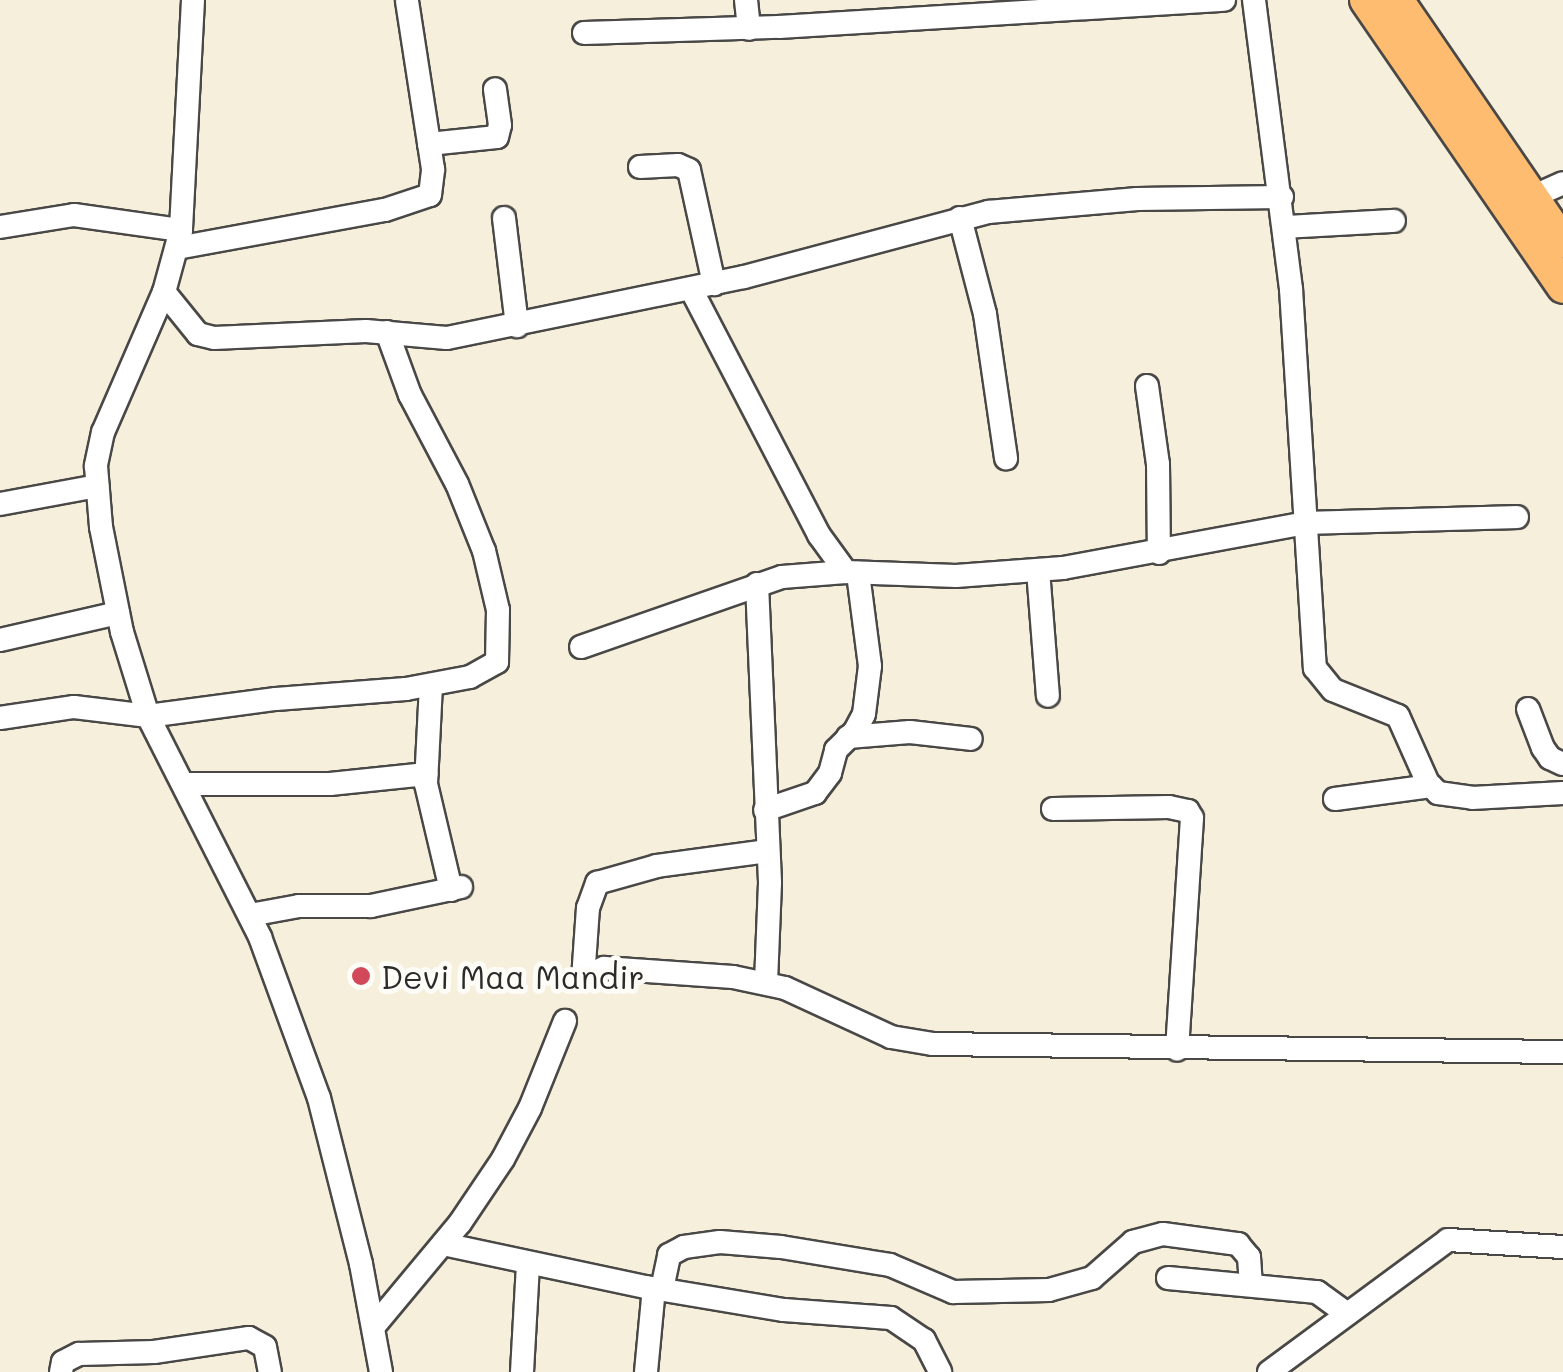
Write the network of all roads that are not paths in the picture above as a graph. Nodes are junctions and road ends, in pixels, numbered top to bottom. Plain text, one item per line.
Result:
1 (193, 0) edge
2 (746, 0) edge
3 (1224, 0) edge
4 (1254, 0) edge
5 (1366, 0) edge
6 (1397, 0) edge
7 (407, 1) edge
8 (749, 28) junction
9 (584, 33) dead end
10 (495, 89) dead end
11 (428, 144) junction
12 (640, 167) dead end
13 (1563, 183) edge
14 (1282, 197) junction
15 (1536, 202) edge
16 (504, 218) dead end
17 (960, 218) junction
18 (1394, 221) dead end
19 (0, 227) edge
20 (1286, 227) junction
21 (179, 239) junction
22 (1563, 242) edge
23 (702, 286) junction
24 (1563, 287) edge
25 (164, 292) junction
26 (517, 326) junction
27 (387, 332) junction
28 (1147, 386) dead end
29 (1006, 458) dead end
30 (96, 486) junction
31 (0, 504) edge
32 (1517, 517) dead end
33 (1306, 523) junction
34 (1159, 553) junction
35 (1038, 570) junction
36 (852, 572) junction
37 (757, 584) junction
38 (118, 613) junction
39 (0, 640) edge
40 (582, 648) dead end
41 (431, 684) junction
42 (1048, 696) dead end
43 (1528, 709) dead end
44 (148, 716) junction
45 (0, 718) edge
46 (848, 738) junction
47 (972, 739) dead end
48 (1563, 764) edge
49 (426, 774) junction
50 (185, 784) junction
51 (1432, 786) junction
52 (1563, 794) edge
53 (1335, 799) dead end
54 (1052, 809) dead end
55 (766, 810) junction
56 (768, 851) junction
57 (250, 915) junction
58 (766, 983) junction
59 (565, 1021) dead end
60 (1177, 1050) junction
61 (1563, 1052) edge
62 (443, 1244) junction
63 (1563, 1247) edge
64 (528, 1264) junction
65 (1168, 1278) dead end
66 (1252, 1284) junction
67 (658, 1289) junction
68 (1347, 1314) junction
69 (374, 1326) junction
70 (1276, 1371) edge
71 (60, 1372) edge
72 (270, 1372) edge
73 (381, 1372) edge
74 (522, 1372) edge
75 (646, 1372) edge
76 (940, 1372) edge

1 - 21 street
2 - 8 street
3 - 8 street
4 - 14 street
5 - 15 highway
6 - 15 highway
7 - 11 street
8 - 9 street
10 - 11 street
11 - 21 street
12 - 23 street
13 - 15 street
14 - 17 street
14 - 20 street
15 - 22 highway
15 - 24 highway
16 - 26 street
17 - 23 street
17 - 29 street
18 - 20 street
19 - 21 street
20 - 33 street
21 - 25 street
23 - 26 street
23 - 36 street
25 - 27 street
25 - 30 street
26 - 27 street
27 - 41 street
28 - 34 street
30 - 31 street
30 - 38 street
32 - 33 street
33 - 34 street
33 - 51 street
34 - 35 street
35 - 36 street
35 - 42 street
36 - 37 street
36 - 46 street
37 - 40 street
37 - 55 street
38 - 39 street
38 - 44 street
41 - 44 street
41 - 49 street
43 - 48 street
44 - 45 street
44 - 50 street
46 - 47 street
46 - 55 street
49 - 50 street
49 - 57 street
50 - 57 street
51 - 52 street
51 - 53 street
54 - 60 street
55 - 56 street
56 - 58 street
56 - 58 street
57 - 69 street
58 - 60 street
59 - 62 street
60 - 61 street
62 - 64 street
62 - 69 street
63 - 68 street
64 - 67 street
64 - 74 street
65 - 66 street
66 - 67 street
66 - 68 street
67 - 75 street
67 - 76 street
68 - 70 street
69 - 73 street
71 - 72 street

